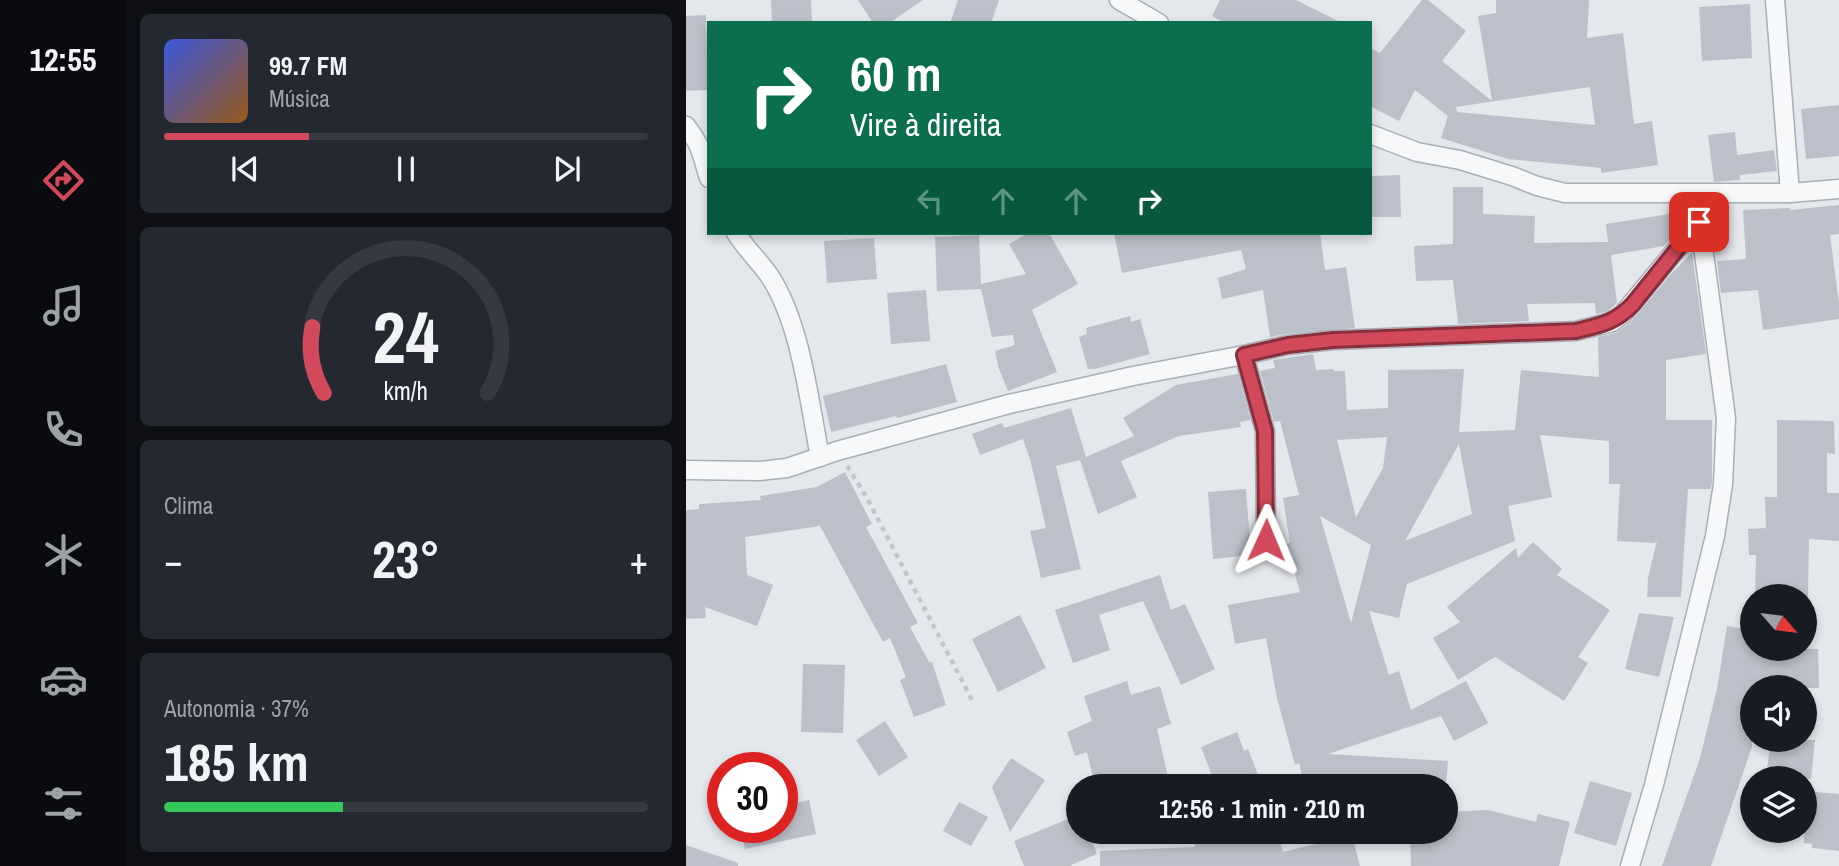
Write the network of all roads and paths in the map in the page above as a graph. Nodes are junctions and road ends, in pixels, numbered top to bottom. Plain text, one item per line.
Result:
1 (1119, 0) edge
2 (1154, 0) edge
3 (1775, 0) edge
4 (1155, 21) edge
5 (1157, 21) edge
6 (686, 126) edge
7 (1372, 135) edge
8 (707, 170) edge
9 (1839, 189) edge
10 (1790, 193) junction
11 (1696, 194) junction
12 (1699, 222) junction
13 (737, 235) edge
14 (1244, 355) junction
15 (828, 454) junction
16 (686, 470) edge
17 (1266, 540) dead end
18 (972, 700) dead end
19 (1630, 866) edge

1 - 4 street
2 - 5 street
3 - 10 street
6 - 8 street
7 - 11 street
9 - 10 street
10 - 11 street
11 - 12 street
12 - 14 street
12 - 19 street
13 - 15 street
14 - 15 street
14 - 17 street
15 - 16 street
15 - 18 path

